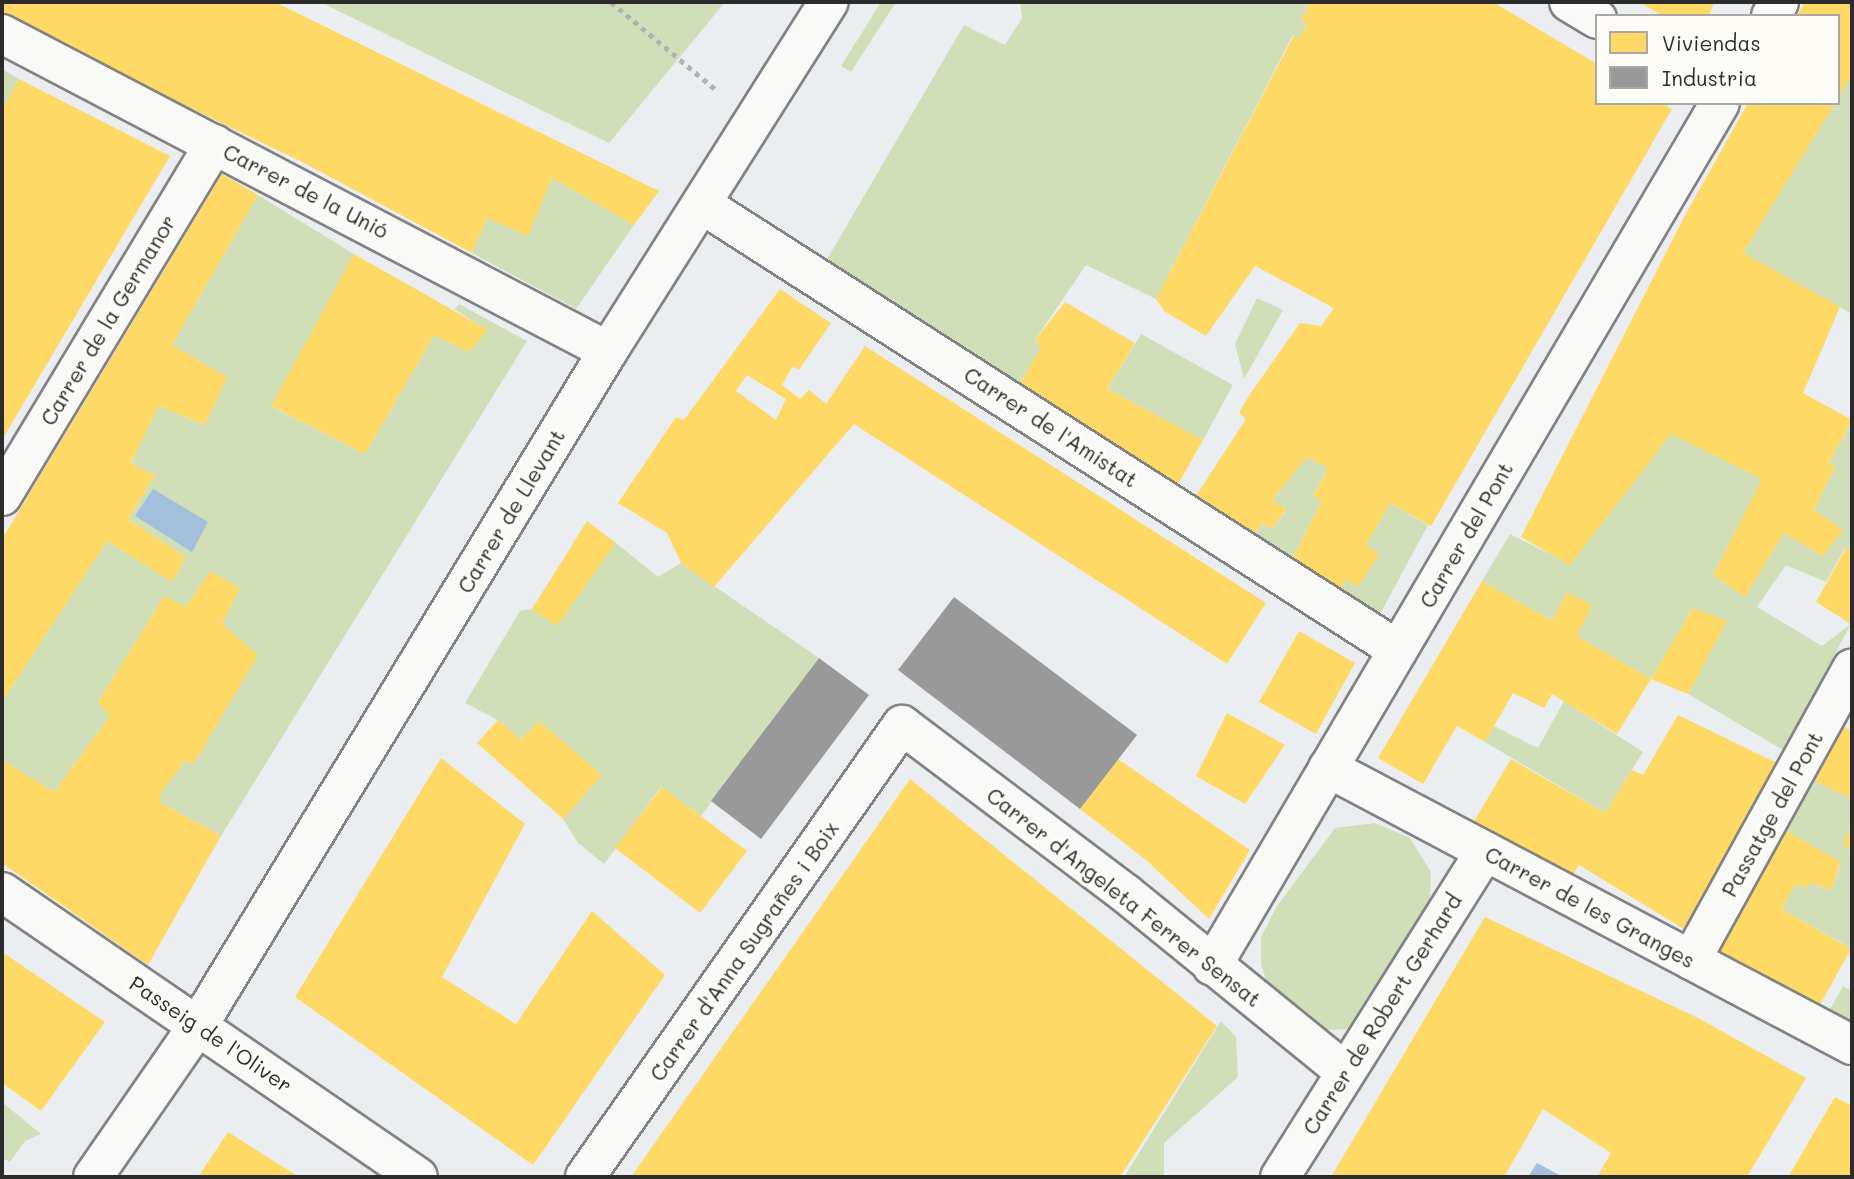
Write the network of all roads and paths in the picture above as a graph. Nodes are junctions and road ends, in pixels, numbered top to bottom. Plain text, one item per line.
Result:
1 (611, 2) edge
2 (830, 2) edge
3 (1569, 2) edge
4 (1595, 18) edge
5 (2, 34) edge
6 (1719, 105) edge
7 (758, 117) junction
8 (214, 144) junction
9 (703, 205) junction
10 (608, 351) junction
11 (2, 496) edge
12 (1398, 650) junction
13 (1852, 668) edge
14 (902, 724) joint
15 (1328, 768) junction
16 (1485, 851) junction
17 (2, 892) edge
18 (1691, 960) junction
19 (1212, 966) junction
20 (199, 1024) junction
21 (1852, 1045) edge
22 (1344, 1071) junction
23 (93, 1177) edge
24 (418, 1177) edge
25 (585, 1177) edge
26 (1280, 1177) edge

1 - 7 path
2 - 7 street, Carrer de Llevant
3 - 4 street
5 - 8 street, Carrer de la Unió
6 - 12 street, Carrer del Pont
7 - 9 street, Carrer de Llevant
8 - 10 street, Carrer de la Unió
8 - 11 street, Carrer de la Germanor
9 - 10 street, Carrer de Llevant
9 - 12 street, Carrer de l'Amistat
10 - 20 street, Carrer de Llevant
12 - 15 street, Carrer del Pont
13 - 18 street, Passatge del Pont
14 - 19 street, Carrer d'Angeleta Ferrer Sensat
14 - 25 street, Carrer d'Anna Sugrañes i Boix
15 - 16 street, Carrer de les Granges
15 - 19 street, Carrer del Pont
16 - 18 street, Carrer de les Granges
16 - 22 street, Carrer de Robert Gerhard
17 - 20 street, Passeig de l'Oliver
18 - 21 street, Carrer de les Granges
19 - 22 street, Carrer d'Angeleta Ferrer Sensat
20 - 23 street, Carrer de Llevant
20 - 24 street, Passeig de l'Oliver
22 - 26 street, Carrer de Robert Gerhard

